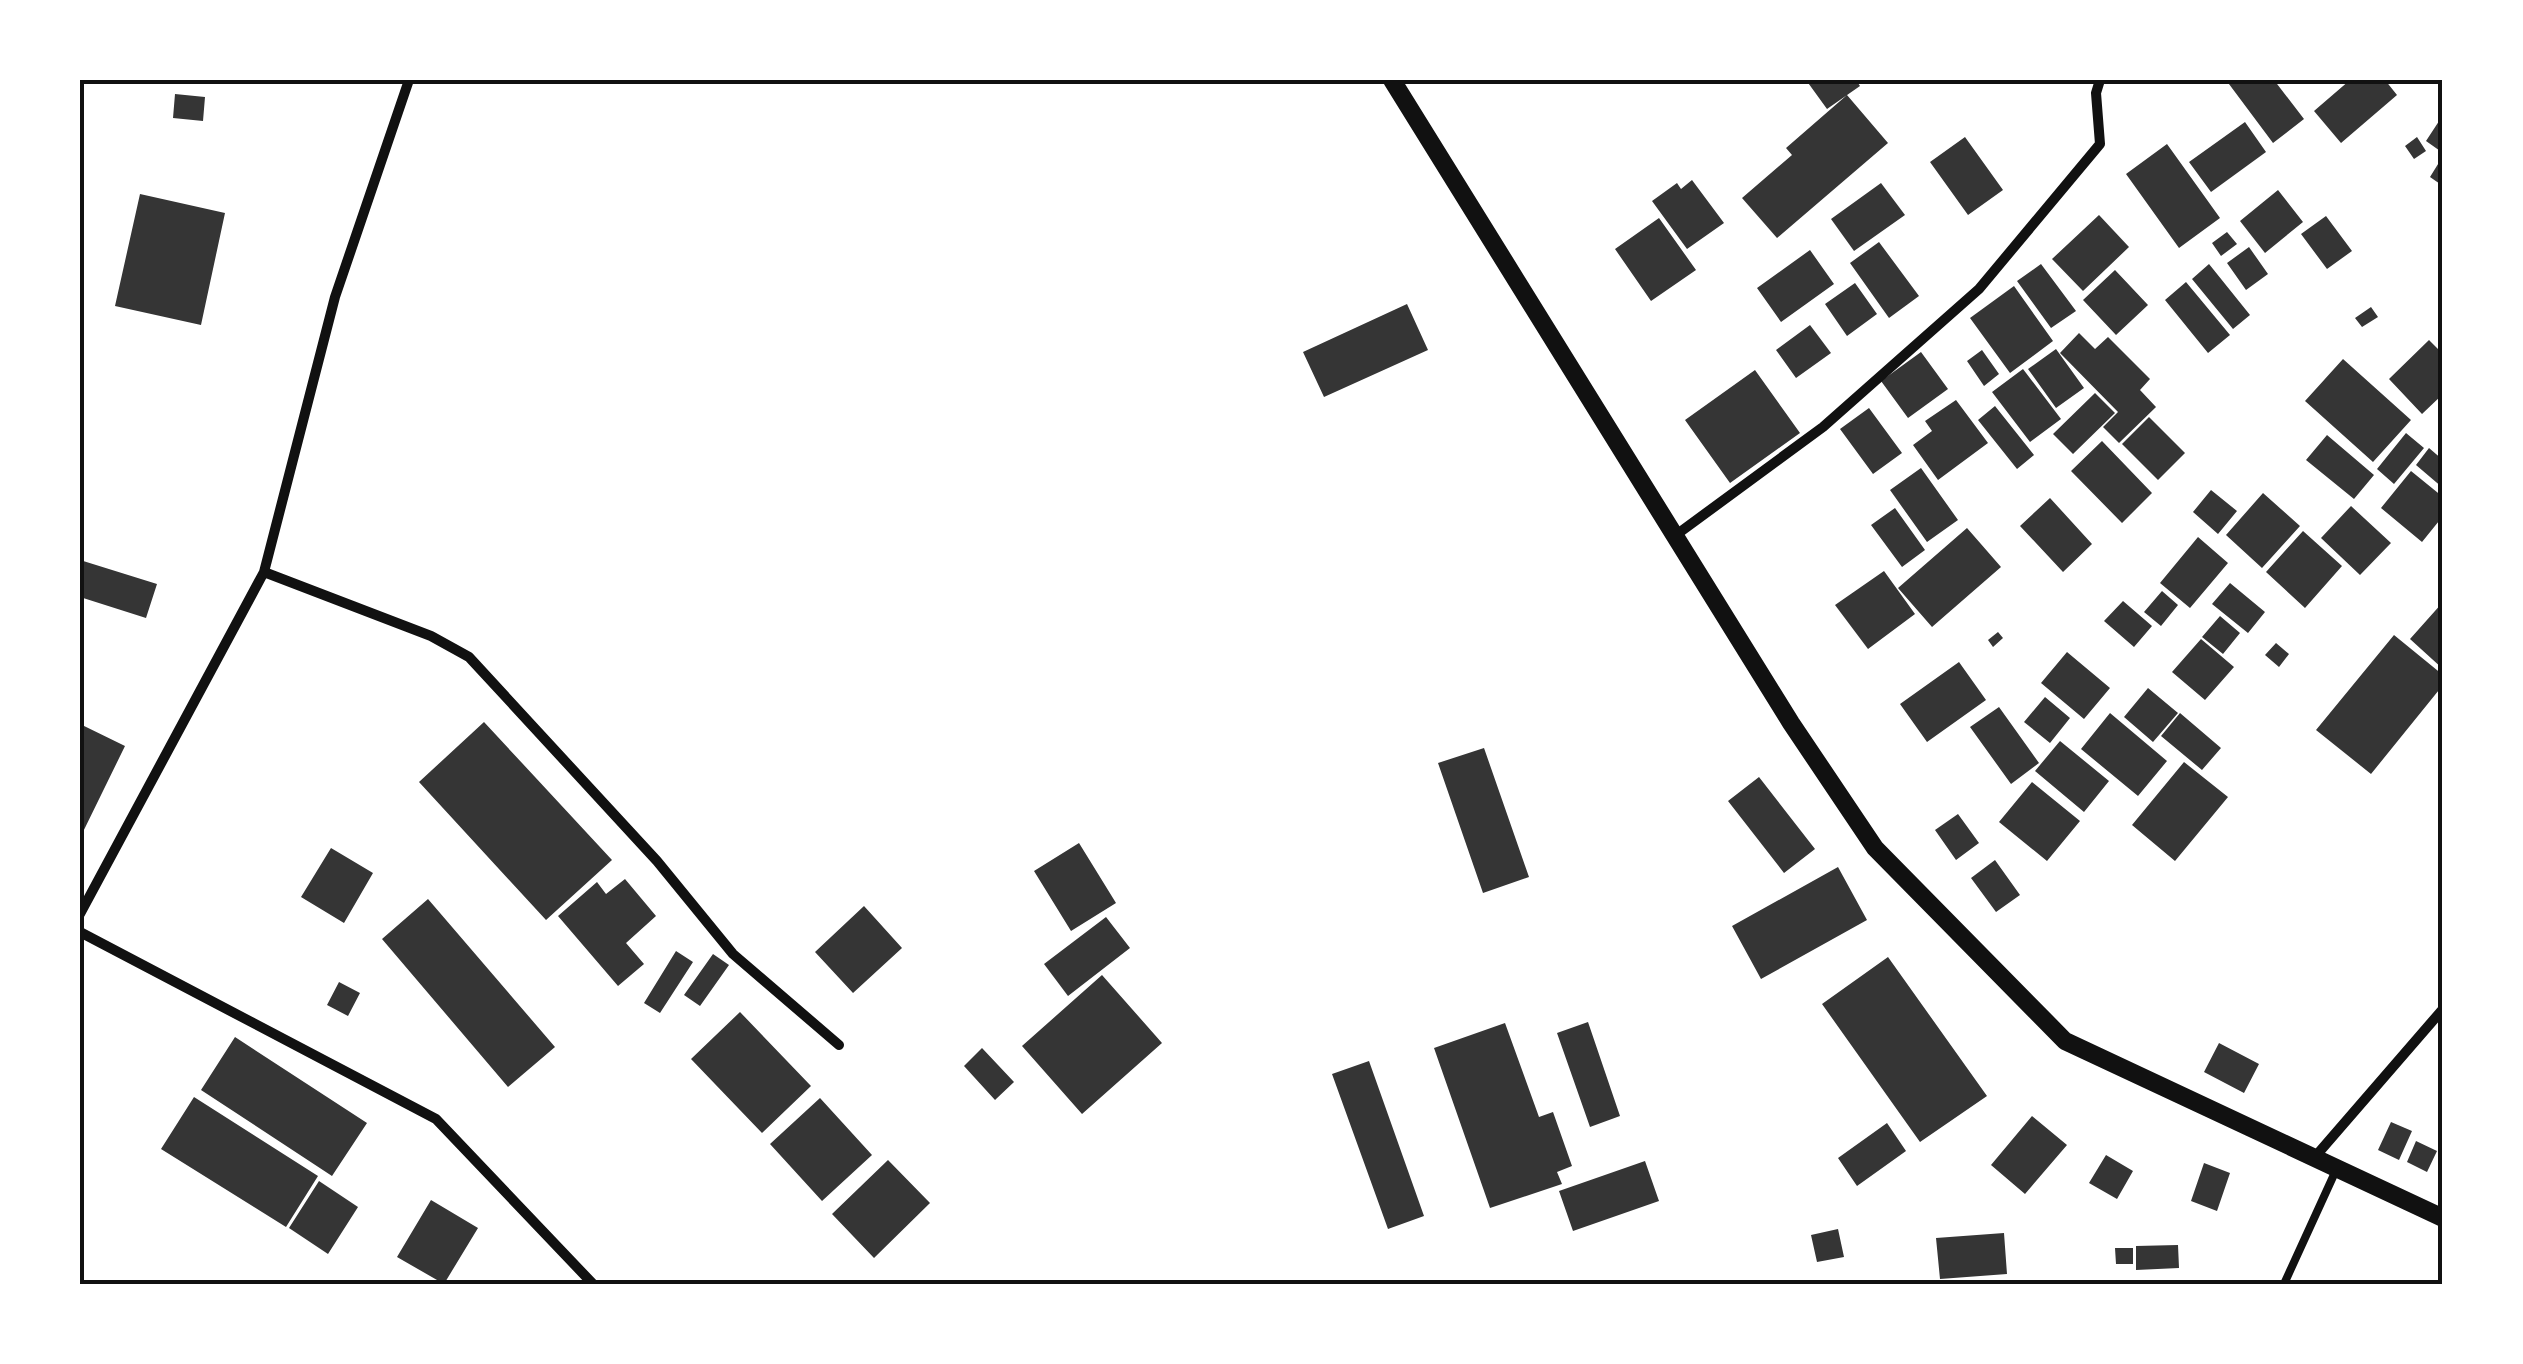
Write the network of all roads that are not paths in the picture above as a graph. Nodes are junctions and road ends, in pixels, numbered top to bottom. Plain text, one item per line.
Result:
1 (409, 80) edge
2 (1392, 80) edge
3 (2100, 80) edge
4 (1676, 536) junction
5 (264, 572) junction
6 (80, 914) edge
7 (80, 932) edge
8 (2443, 1008) edge
9 (839, 1046) dead end
10 (2314, 1158) junction
11 (2337, 1168) junction
12 (2443, 1218) edge
13 (593, 1284) edge
14 (2284, 1284) edge

1 - 5 street
2 - 4 street
3 - 4 street
4 - 10 street
5 - 6 street
5 - 9 street
7 - 13 street
8 - 10 street
10 - 11 street
11 - 12 street
11 - 14 lane

